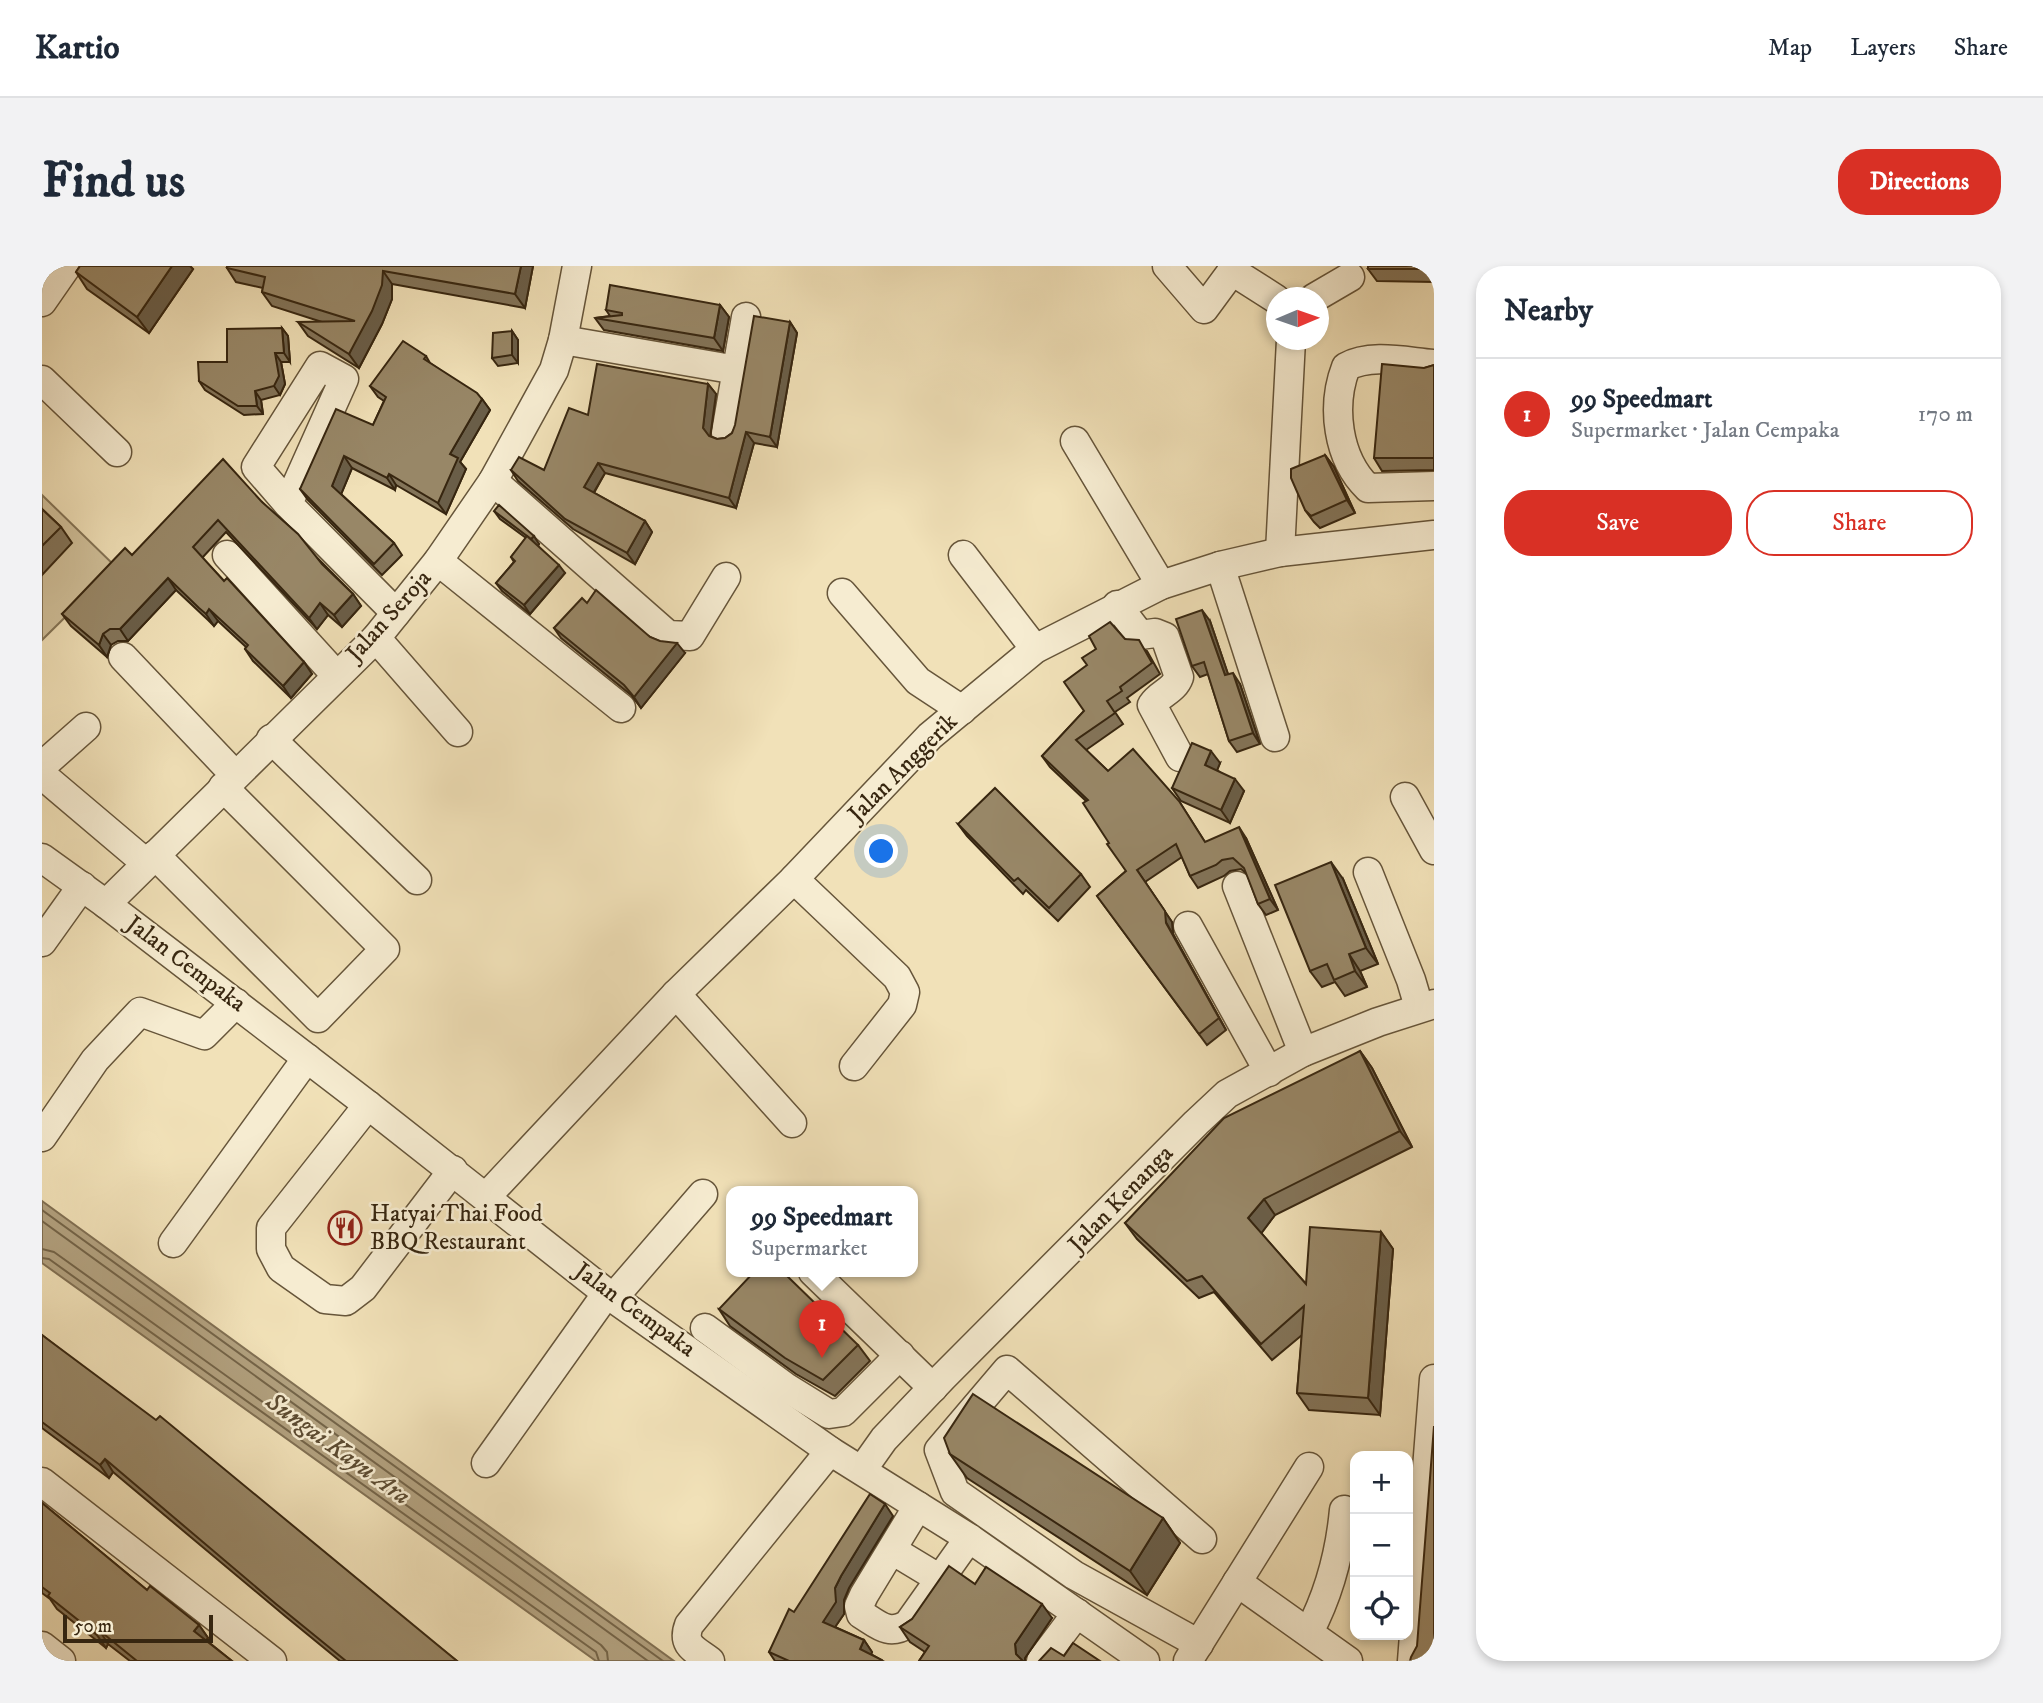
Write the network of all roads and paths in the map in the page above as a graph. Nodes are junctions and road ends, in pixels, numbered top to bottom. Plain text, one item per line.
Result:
1 (66, 266) edge
2 (577, 266) edge
3 (1167, 266) edge
4 (1232, 269) edge
5 (1350, 277) dead end
6 (1329, 289) edge
7 (1266, 292) edge
8 (42, 302) edge
9 (746, 317) dead end
10 (563, 340) junction
11 (1290, 350) edge
12 (1434, 364) edge
13 (737, 370) junction
14 (42, 380) edge
15 (726, 433) edge
16 (1075, 441) dead end
17 (117, 452) dead end
18 (493, 481) junction
19 (1434, 486) edge
20 (288, 504) dead end
21 (1434, 535) edge
22 (1280, 552) junction
23 (227, 555) dead end
24 (963, 555) dead end
25 (438, 561) junction
26 (1220, 566) junction
27 (726, 577) dead end
28 (1161, 585) junction
29 (842, 593) dead end
30 (1117, 605) junction
31 (396, 613) junction
32 (376, 638) junction
33 (1035, 649) junction
34 (123, 657) dead end
35 (336, 675) junction
36 (621, 708) dead end
37 (962, 710) junction
38 (86, 727) dead end
39 (458, 732) dead end
40 (1275, 737) dead end
41 (271, 740) junction
42 (1180, 757) dead end
43 (42, 766) edge
44 (42, 775) edge
45 (229, 781) junction
46 (1405, 797) dead end
47 (1434, 850) edge
48 (43, 859) edge
49 (151, 859) junction
50 (1368, 872) dead end
51 (794, 879) junction
52 (417, 880) dead end
53 (82, 886) junction
54 (1237, 886) dead end
55 (106, 904) junction
56 (1188, 926) dead end
57 (42, 942) edge
58 (676, 994) junction
59 (236, 1003) junction
60 (1427, 1006) edge
61 (1303, 1052) junction
62 (307, 1058) junction
63 (854, 1066) dead end
64 (1269, 1072) junction
65 (369, 1105) junction
66 (792, 1123) dead end
67 (42, 1137) edge
68 (453, 1170) junction
69 (703, 1194) dead end
70 (486, 1197) junction
71 (173, 1243) dead end
72 (818, 1277) edge
73 (610, 1296) junction
74 (705, 1329) junction
75 (900, 1355) junction
76 (1434, 1379) edge
77 (938, 1382) junction
78 (975, 1406) junction
79 (830, 1451) junction
80 (486, 1463) dead end
81 (1309, 1467) dead end
82 (862, 1470) junction
83 (42, 1482) edge
84 (918, 1506) junction
85 (1344, 1510) dead end
86 (969, 1538) junction
87 (1202, 1539) dead end
88 (892, 1550) junction
89 (940, 1579) junction
90 (1237, 1582) junction
91 (1077, 1613) junction
92 (1308, 1632) junction
93 (42, 1646) edge
94 (1194, 1652) edge
95 (61, 1661) edge
96 (272, 1661) edge
97 (710, 1661) edge
98 (1041, 1661) edge
99 (1145, 1661) edge
100 (1348, 1661) edge
101 (1412, 1661) edge

1 - 8 street
2 - 10 street, Jalan Seroja
3 - 4 street
4 - 7 street
5 - 6 street
9 - 13 street
10 - 13 street
10 - 18 street, Jalan Seroja
11 - 22 street
12 - 19 street
13 - 15 street
14 - 17 street
16 - 28 street
18 - 25 street, Jalan Seroja
18 - 27 street
20 - 31 street
21 - 22 street, Jalan Anggerik
22 - 26 street, Jalan Anggerik
23 - 35 street
24 - 33 street
25 - 31 street, Jalan Seroja
25 - 36 street
26 - 28 street, Jalan Anggerik
26 - 40 street
28 - 30 street, Jalan Anggerik
29 - 37 street
30 - 33 street, Jalan Anggerik
30 - 42 street
31 - 32 street, Jalan Seroja
32 - 35 street, Jalan Seroja
32 - 39 street
33 - 37 street, Jalan Anggerik
34 - 45 street
35 - 41 street, Jalan Seroja
37 - 51 street, Jalan Anggerik
38 - 43 street
41 - 45 street, Jalan Seroja
41 - 52 street
44 - 49 street
45 - 49 street, Jalan Seroja
45 - 49 street
46 - 47 street
48 - 53 street, Jalan Cempaka
49 - 55 street, Jalan Seroja
50 - 60 street
51 - 58 street, Jalan Anggerik
51 - 63 street
53 - 55 street, Jalan Cempaka
53 - 57 street
54 - 61 street
55 - 59 street, Jalan Cempaka
56 - 64 street
58 - 66 street
58 - 70 street, Jalan Anggerik
59 - 62 street, Jalan Cempaka
59 - 67 street
60 - 61 street, Jalan Kenanga
61 - 64 street, Jalan Kenanga
62 - 65 street, Jalan Cempaka
62 - 71 street
64 - 77 street, Jalan Kenanga
65 - 68 street, Jalan Cempaka
65 - 68 street
68 - 70 street, Jalan Cempaka
69 - 73 street
70 - 73 street, Jalan Cempaka
72 - 75 street
73 - 74 street, Jalan Cempaka
73 - 80 street
74 - 75 street
74 - 79 street, Jalan Cempaka
75 - 77 street
76 - 101 street
77 - 78 street
77 - 82 street, Jalan Kenanga
78 - 87 street
78 - 94 street
79 - 82 street, Jalan Cempaka
79 - 97 street
81 - 90 street
82 - 84 street, Jalan Cempaka
83 - 96 street
84 - 86 street, Jalan Cempaka
84 - 88 street
85 - 92 street
86 - 89 street
86 - 91 street, Jalan Cempaka
88 - 89 street
88 - 89 street
90 - 92 street
90 - 94 street
91 - 98 street
91 - 99 street, Jalan Cempaka
92 - 100 street
93 - 95 street

